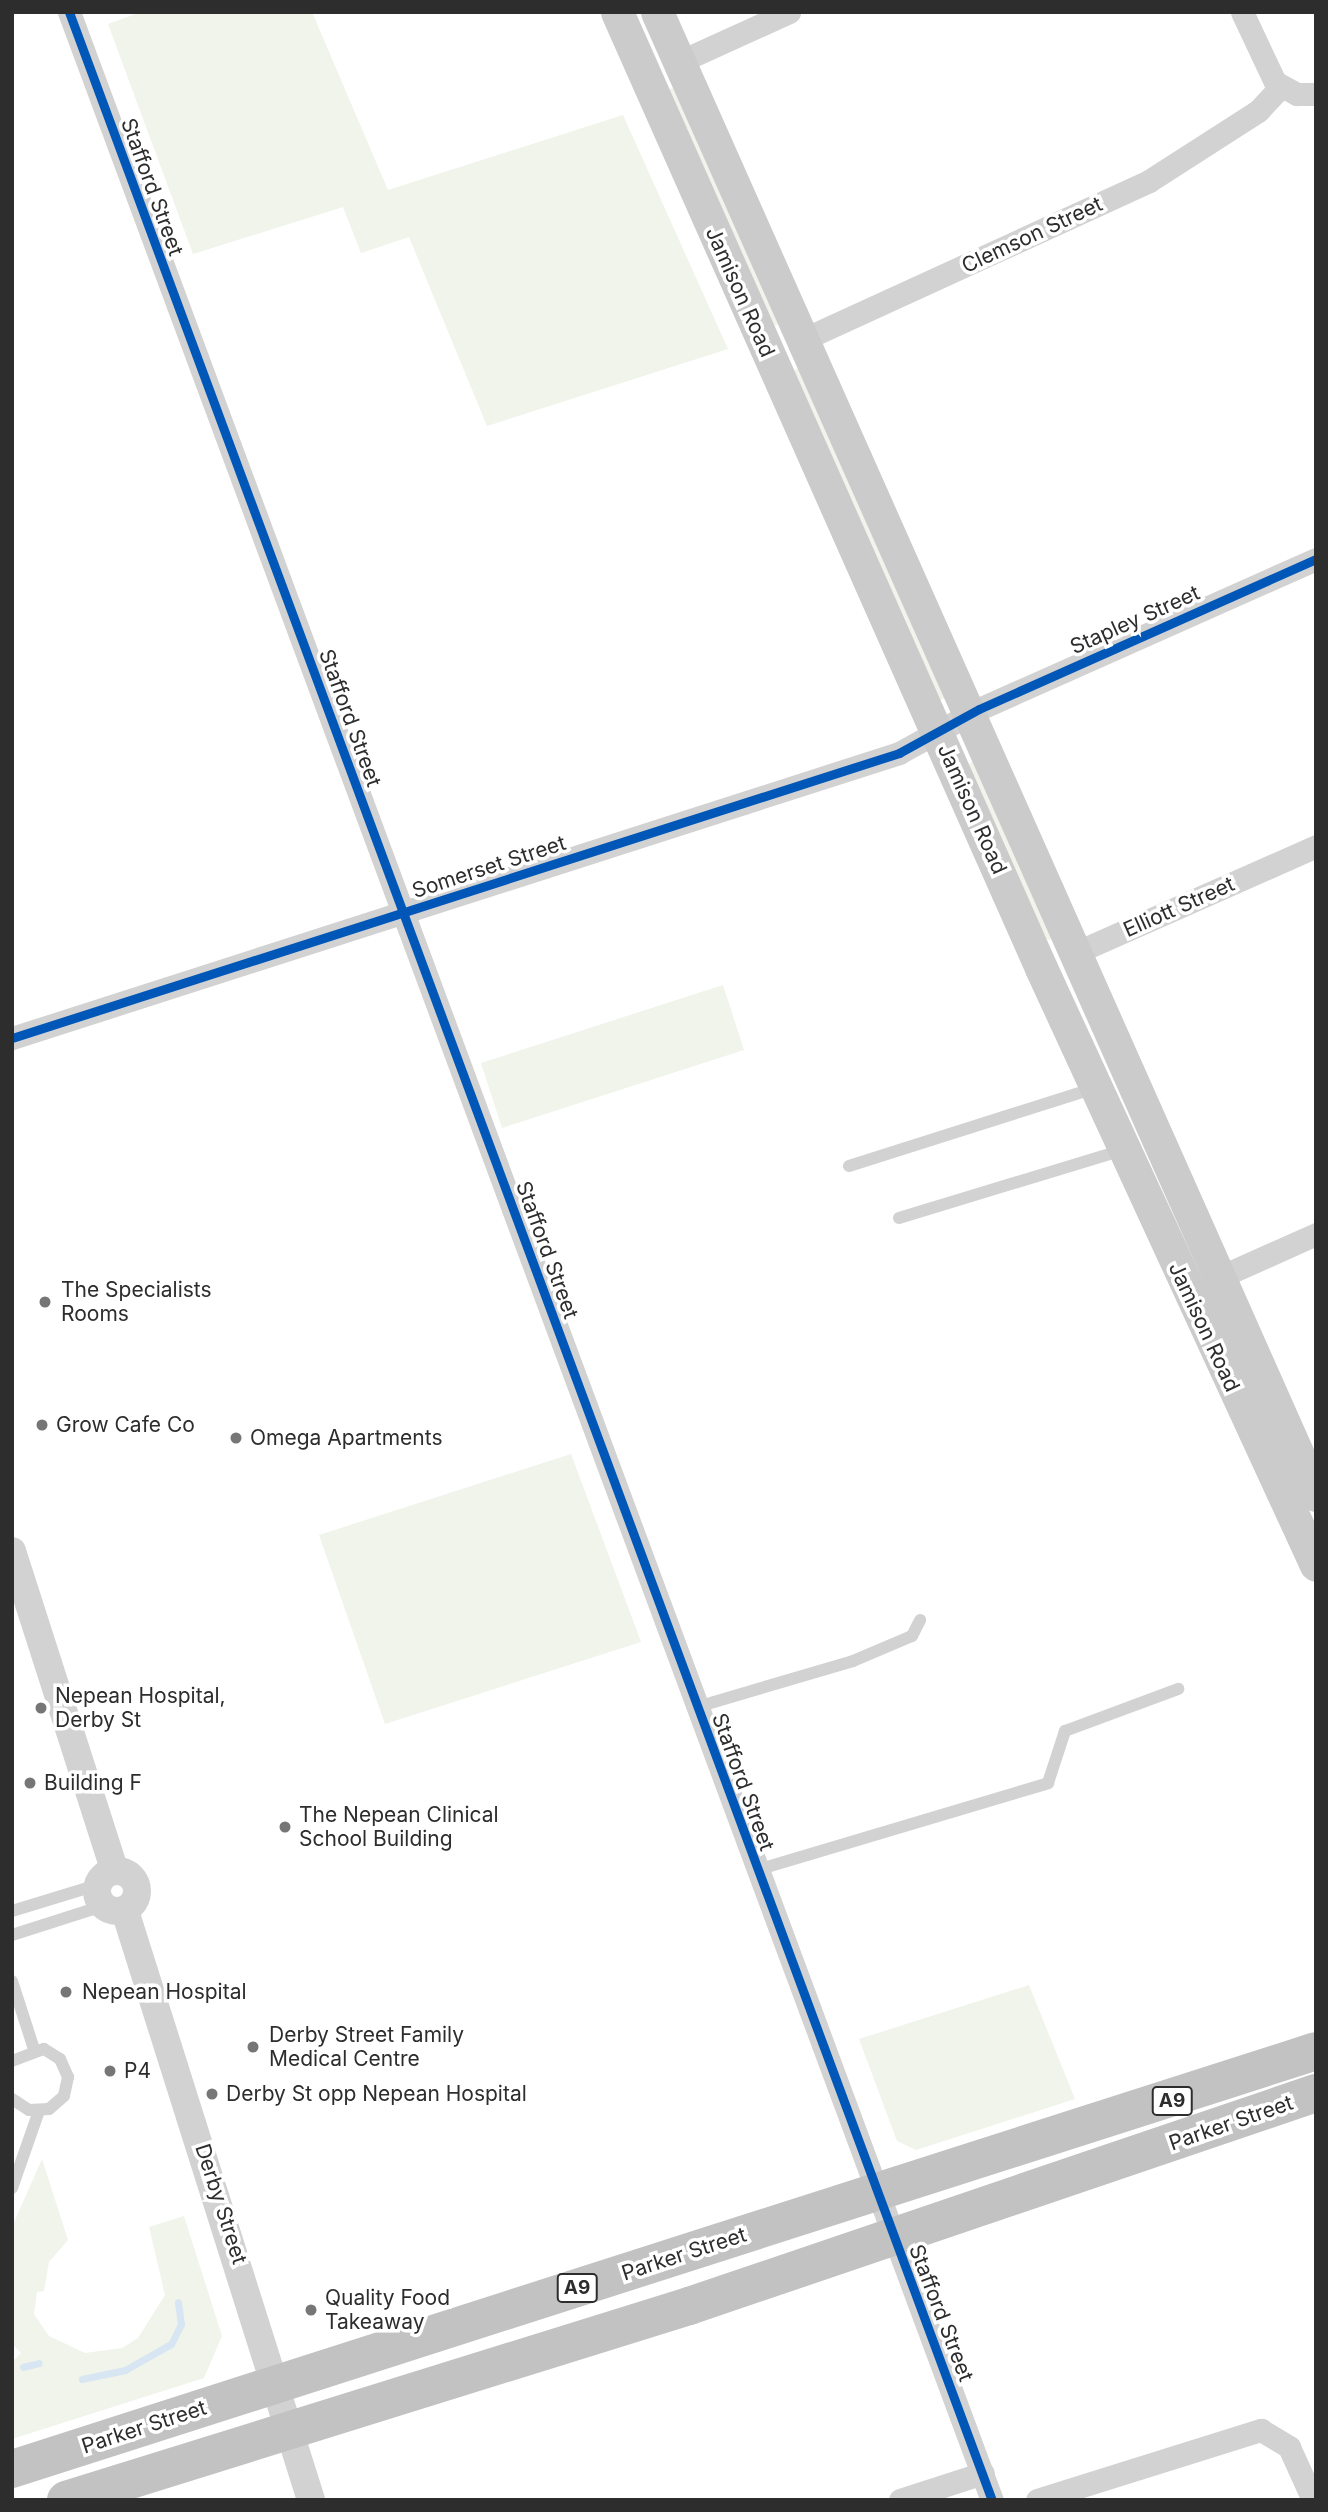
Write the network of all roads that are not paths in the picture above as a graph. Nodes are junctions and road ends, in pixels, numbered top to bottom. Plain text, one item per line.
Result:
1 (69, 12) edge
2 (617, 12) edge
3 (657, 12) edge
4 (789, 12) edge
5 (1242, 12) edge
6 (679, 62) junction
7 (646, 76) junction
8 (1280, 87) junction
9 (1316, 94) edge
10 (802, 340) junction
11 (768, 356) junction
12 (1316, 559) edge
13 (968, 714) junction
14 (940, 735) junction
15 (1316, 846) edge
16 (403, 913) junction
17 (1075, 953) junction
18 (1041, 968) junction
19 (12, 1038) edge
20 (1095, 1088) junction
21 (1124, 1150) junction
22 (849, 1166) dead end
23 (900, 1218) dead end
24 (1316, 1234) edge
25 (1220, 1277) junction
26 (1187, 1292) junction
27 (1316, 1495) edge
28 (12, 1550) edge
29 (1316, 1565) edge
30 (920, 1620) dead end
31 (1178, 1689) dead end
32 (697, 1707) junction
33 (757, 1870) junction
34 (110, 1893) junction
35 (12, 1911) edge
36 (12, 1935) edge
37 (12, 1981) edge
38 (34, 2049) junction
39 (1316, 2051) edge
40 (12, 2061) edge
41 (1316, 2093) edge
42 (12, 2099) edge
43 (39, 2111) junction
44 (12, 2189) edge
45 (876, 2192) junction
46 (893, 2235) junction
47 (277, 2384) junction
48 (290, 2432) junction
49 (12, 2469) edge
50 (983, 2473) junction
51 (66, 2500) edge
52 (311, 2500) edge
53 (900, 2500) edge
54 (992, 2500) edge
55 (1037, 2500) edge
56 (1313, 2500) edge

1 - 16 street, Stafford Street
2 - 7 main road, Jamison Road
3 - 6 main road, Jamison Road
4 - 6 street
5 - 8 street
6 - 7 street
6 - 10 main road, Jamison Road
7 - 11 main road, Jamison Road
8 - 9 street
8 - 10 street, Clemson Street
10 - 11 street, Clemson Street
10 - 13 main road, Jamison Road
11 - 14 main road, Jamison Road
12 - 13 street, Stapley Street
13 - 14 street, Somerset Street
13 - 17 main road, Jamison Road
14 - 16 street, Somerset Street
14 - 18 main road, Jamison Road
15 - 17 street, Elliott Street
16 - 19 street, Somerset Street
16 - 32 street, Stafford Street
17 - 18 street, Elliott Street
17 - 25 main road, Jamison Road
18 - 20 main road, Jamison Road
20 - 21 main road, Jamison Road
20 - 22 lane
21 - 23 lane
21 - 26 main road, Jamison Road
24 - 25 street
25 - 26 street
25 - 27 main road, Jamison Road
26 - 29 main road, Jamison Road
28 - 34 street, Derby Street
30 - 32 lane
31 - 33 lane
32 - 33 street, Stafford Street
33 - 45 street, Stafford Street
34 - 35 lane
34 - 36 lane
34 - 47 street, Derby Street
37 - 38 lane
38 - 40 lane
38 - 43 lane
39 - 45 highway, Parker Street / A9
41 - 46 highway, Parker Street / A9
42 - 43 lane
43 - 44 lane
45 - 46 street, Stafford Street
45 - 47 highway, Parker Street / A9
46 - 48 highway, Parker Street / A9
46 - 50 street, Stafford Street
47 - 48 street, Derby Street
47 - 49 highway, Parker Street / A9
48 - 51 highway, Parker Street / A9
48 - 52 street, Derby Street
50 - 53 street
50 - 54 street, Stafford Street
55 - 56 street

